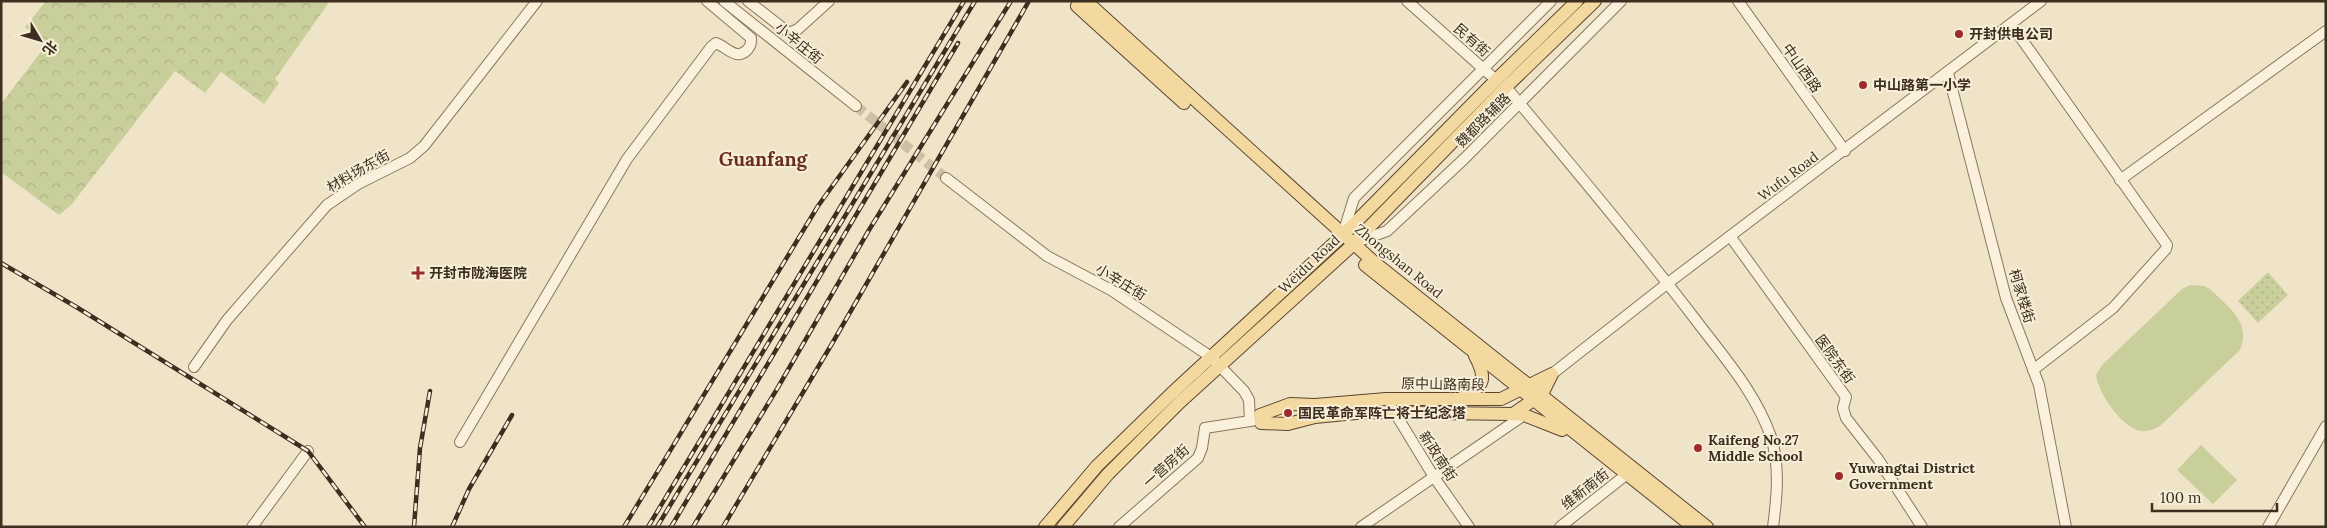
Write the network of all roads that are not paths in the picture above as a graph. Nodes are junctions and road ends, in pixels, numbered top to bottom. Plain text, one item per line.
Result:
1 (537, 1) edge
2 (707, 1) edge
3 (724, 1) edge
4 (748, 1) edge
5 (829, 1) edge
6 (1080, 1) edge
7 (1086, 1) edge
8 (1407, 1) edge
9 (1551, 1) edge
10 (1577, 1) edge
11 (1595, 1) edge
12 (1621, 1) edge
13 (1738, 1) edge
14 (2041, 1) edge
15 (2011, 24) junction
16 (2326, 31) edge
17 (1483, 68) junction
18 (1948, 73) junction
19 (1501, 84) junction
20 (1519, 103) junction
21 (856, 106) tunnel mouth
22 (1844, 151) junction
23 (946, 178) tunnel mouth
24 (2120, 180) junction
25 (1730, 236) junction
26 (1340, 237) junction
27 (1350, 247) junction
28 (1668, 283) junction
29 (1473, 352) junction
30 (1216, 361) junction
31 (194, 367) dead end
32 (2034, 370) junction
33 (1552, 374) junction
34 (1525, 388) junction
35 (1538, 397) junction
36 (1462, 398) junction
37 (1386, 399) junction
38 (1394, 411) junction
39 (1518, 414) junction
40 (1255, 420) junction
41 (2326, 426) edge
42 (460, 442) dead end
43 (1592, 445) junction
44 (308, 451) dead end
45 (1627, 474) junction
46 (1434, 477) junction
47 (1560, 526) edge
48 (252, 527) edge
49 (1045, 527) edge
50 (1063, 527) edge
51 (1119, 527) edge
52 (1361, 527) edge
53 (1469, 527) edge
54 (1693, 527) edge
55 (1707, 527) edge
56 (1772, 527) edge
57 (1922, 527) edge
58 (2066, 527) edge
59 (2268, 527) edge

1 - 31 street, 材料场东街
2 - 42 street
3 - 21 street, 小辛庄街
4 - 5 street
6 - 26 main road, Zhongshan Road
7 - 26 main road, Zhongshan Road
8 - 17 street, 民有街
9 - 17 street
10 - 19 main road, Weidu Road
11 - 19 main road, Weidu Road
12 - 20 street, 魏都路辅路
13 - 22 street, 中山西路
14 - 15 street, Wufu Road
15 - 18 street, Wufu Road
15 - 24 street
16 - 24 street
17 - 19 street, 民有街
17 - 26 street
18 - 22 street, Wufu Road
18 - 32 street, 柯家楼街
19 - 20 street, 民有街
19 - 26 main road, Weidu Road
19 - 27 main road, Weidu Road
20 - 27 street, 魏都路辅路
20 - 28 street, 民有街
22 - 25 street, Wufu Road
23 - 30 street, 小辛庄街
24 - 32 street
25 - 28 street, Wufu Road
25 - 57 street, 医院东街
26 - 27 main road, Zhongshan Road
26 - 30 main road, Weidu Road
27 - 29 main road, Zhongshan Road
27 - 30 main road, Weidu Road
27 - 34 main road, Zhongshan Road
28 - 33 street, Wufu Road
28 - 56 street, 民有街
29 - 34 main road, Zhongshan Road
29 - 36 main road
30 - 40 street, 小辛庄街
30 - 49 main road, Weidu Road
30 - 50 main road, Weidu Road
32 - 58 street, 柯家楼街
33 - 34 main road, 原中山路南段
33 - 35 main road
34 - 35 main road, Zhongshan Road
34 - 36 main road, 原中山路南段
35 - 39 main road
35 - 43 main road, Zhongshan Road
35 - 55 main road, Zhongshan Road
36 - 37 main road, 原中山路南段
37 - 38 street, 新政南街
37 - 40 main road, 原中山路南段
38 - 39 main road, 原中山路南段
38 - 40 main road, 原中山路南段
38 - 46 street, 新政南街
39 - 43 main road, 原中山路南段
39 - 46 street
40 - 51 street, 一营房街
41 - 59 street
43 - 45 main road, Zhongshan Road
44 - 48 street
45 - 47 street, 维新南街
45 - 54 main road, Zhongshan Road
46 - 52 street
46 - 53 street, 新政南街

